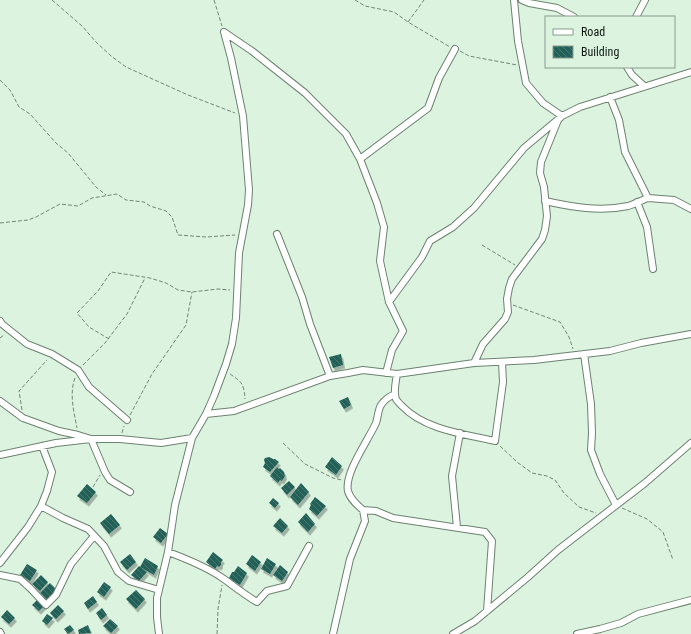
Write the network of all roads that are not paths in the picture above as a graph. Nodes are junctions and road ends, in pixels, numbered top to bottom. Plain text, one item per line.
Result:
1 (514, 0) edge
2 (522, 0) edge
3 (645, 0) edge
4 (572, 16) edge
5 (637, 16) edge
6 (455, 49) road end
7 (628, 68) edge
8 (691, 72) edge
9 (644, 86) junction
10 (610, 97) junction
11 (562, 116) junction
12 (360, 159) junction
13 (648, 198) junction
14 (545, 201) junction
15 (637, 202) junction
16 (691, 209) edge
17 (277, 234) dead end
18 (652, 269) dead end
19 (389, 302) junction
20 (0, 321) edge
21 (691, 334) edge
22 (582, 355) junction
23 (502, 362) junction
24 (474, 363) junction
25 (386, 373) junction
26 (397, 374) junction
27 (330, 376) junction
28 (395, 394) junction
29 (0, 401) edge
30 (206, 414) junction
31 (127, 420) road end
32 (460, 432) junction
33 (192, 438) junction
34 (91, 439) junction
35 (691, 443) edge
36 (42, 446) junction
37 (0, 454) edge
38 (130, 492) dead end
39 (616, 505) junction
40 (41, 506) junction
41 (363, 510) junction
42 (457, 528) junction
43 (94, 536) junction
44 (309, 546) dead end
45 (168, 552) junction
46 (0, 563) edge
47 (0, 575) edge
48 (159, 590) junction
49 (691, 600) edge
50 (487, 610) junction
51 (160, 634) edge
52 (332, 634) edge
53 (453, 634) edge
54 (577, 634) edge

1 - 11 street
2 - 4 street
3 - 5 street
6 - 12 street
7 - 9 street
8 - 9 street
9 - 10 street
10 - 11 street
10 - 13 street
11 - 14 street
11 - 19 street
12 - 19 street
12 - 30 street
13 - 15 street
13 - 16 street
14 - 15 street
14 - 24 street
15 - 18 street
17 - 27 street
19 - 25 street
20 - 31 street
21 - 22 street
22 - 23 street
22 - 39 street
23 - 24 street
23 - 32 street
24 - 26 street
25 - 26 street
25 - 27 street
26 - 28 street
27 - 30 street
28 - 32 street
28 - 41 street
29 - 34 street
30 - 33 street
32 - 42 street
33 - 34 street
33 - 45 street
34 - 36 street
34 - 38 street
35 - 39 street
36 - 37 street
36 - 40 street
39 - 50 street
40 - 43 street
40 - 46 street
41 - 42 street
41 - 52 street
42 - 50 street
43 - 47 street
43 - 48 street
44 - 45 street
45 - 48 street
48 - 51 street
49 - 54 street
50 - 53 street

